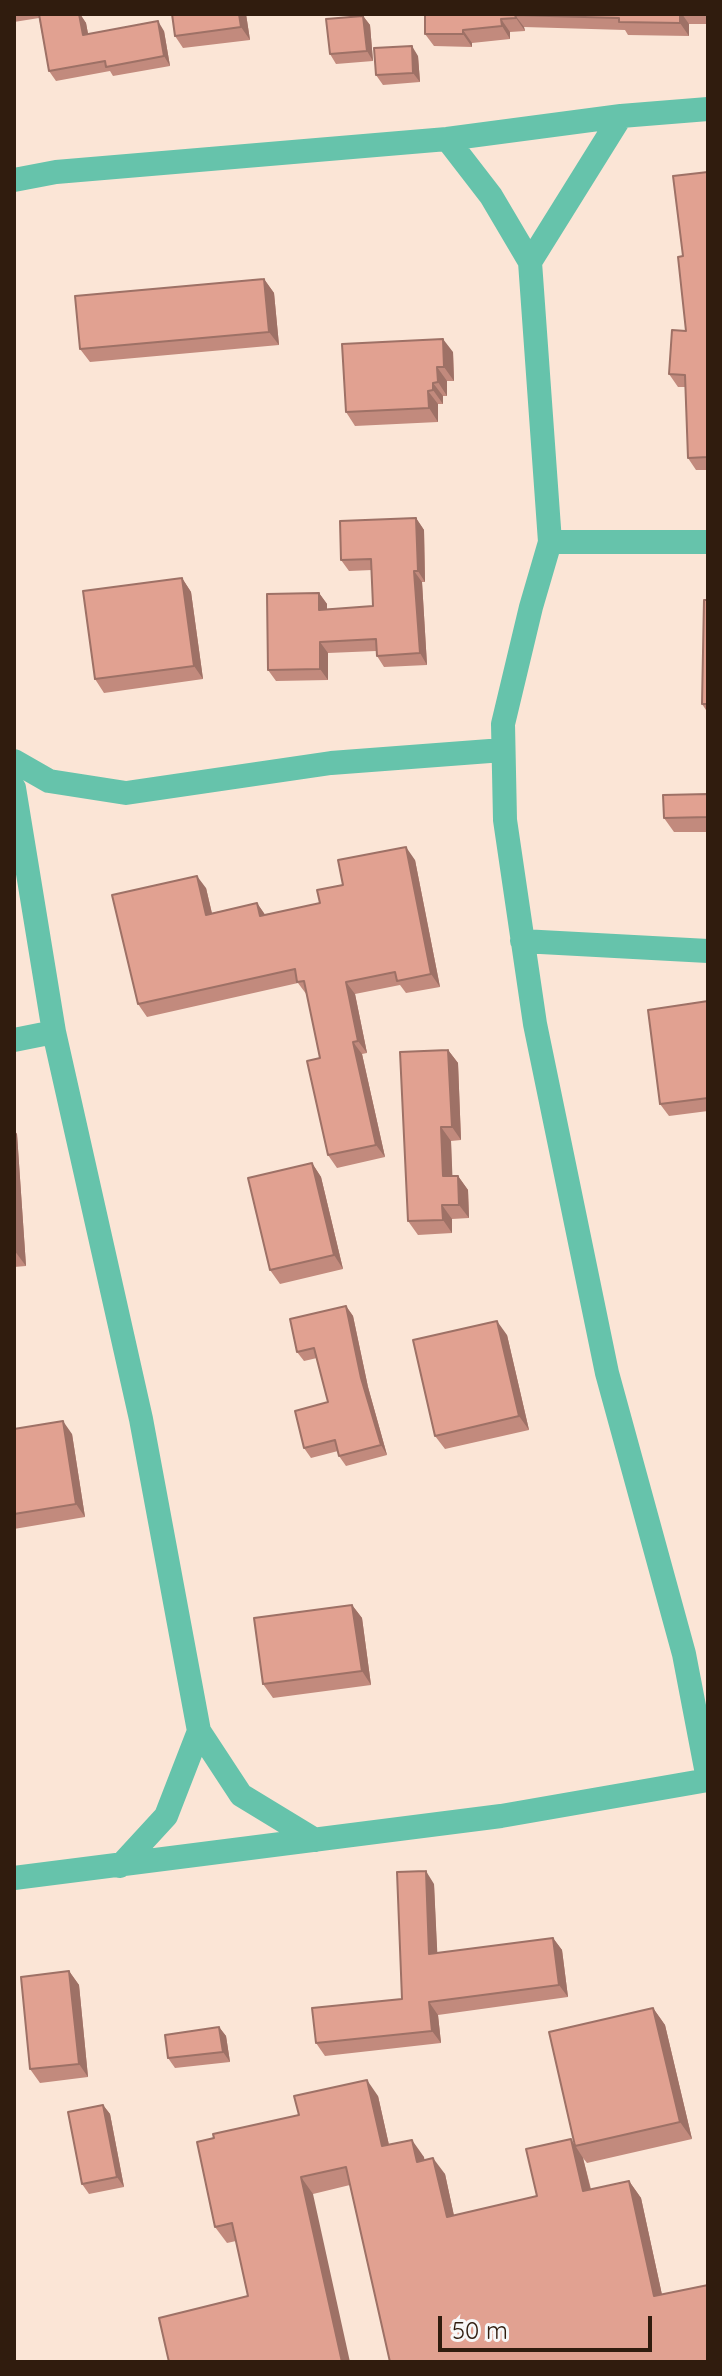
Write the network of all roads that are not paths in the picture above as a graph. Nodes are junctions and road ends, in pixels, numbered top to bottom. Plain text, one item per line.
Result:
1 (708, 109) edge
2 (621, 116) junction
3 (447, 139) junction
4 (14, 180) edge
5 (530, 262) junction
6 (550, 542) junction
7 (708, 542) edge
8 (503, 750) junction
9 (14, 761) edge
10 (14, 788) edge
11 (522, 941) junction
12 (708, 951) edge
13 (54, 1032) junction
14 (14, 1040) edge
15 (199, 1731) junction
16 (708, 1779) edge
17 (315, 1840) junction
18 (120, 1866) junction
19 (14, 1878) edge

1 - 2 street
2 - 3 street
2 - 5 street
3 - 4 street
3 - 5 street
5 - 6 street
6 - 7 street
6 - 8 street
8 - 9 street
8 - 11 street
10 - 13 street
11 - 12 street
11 - 16 street
13 - 14 street
13 - 15 street
15 - 17 street
15 - 18 street
16 - 17 street
17 - 18 street
18 - 19 street

